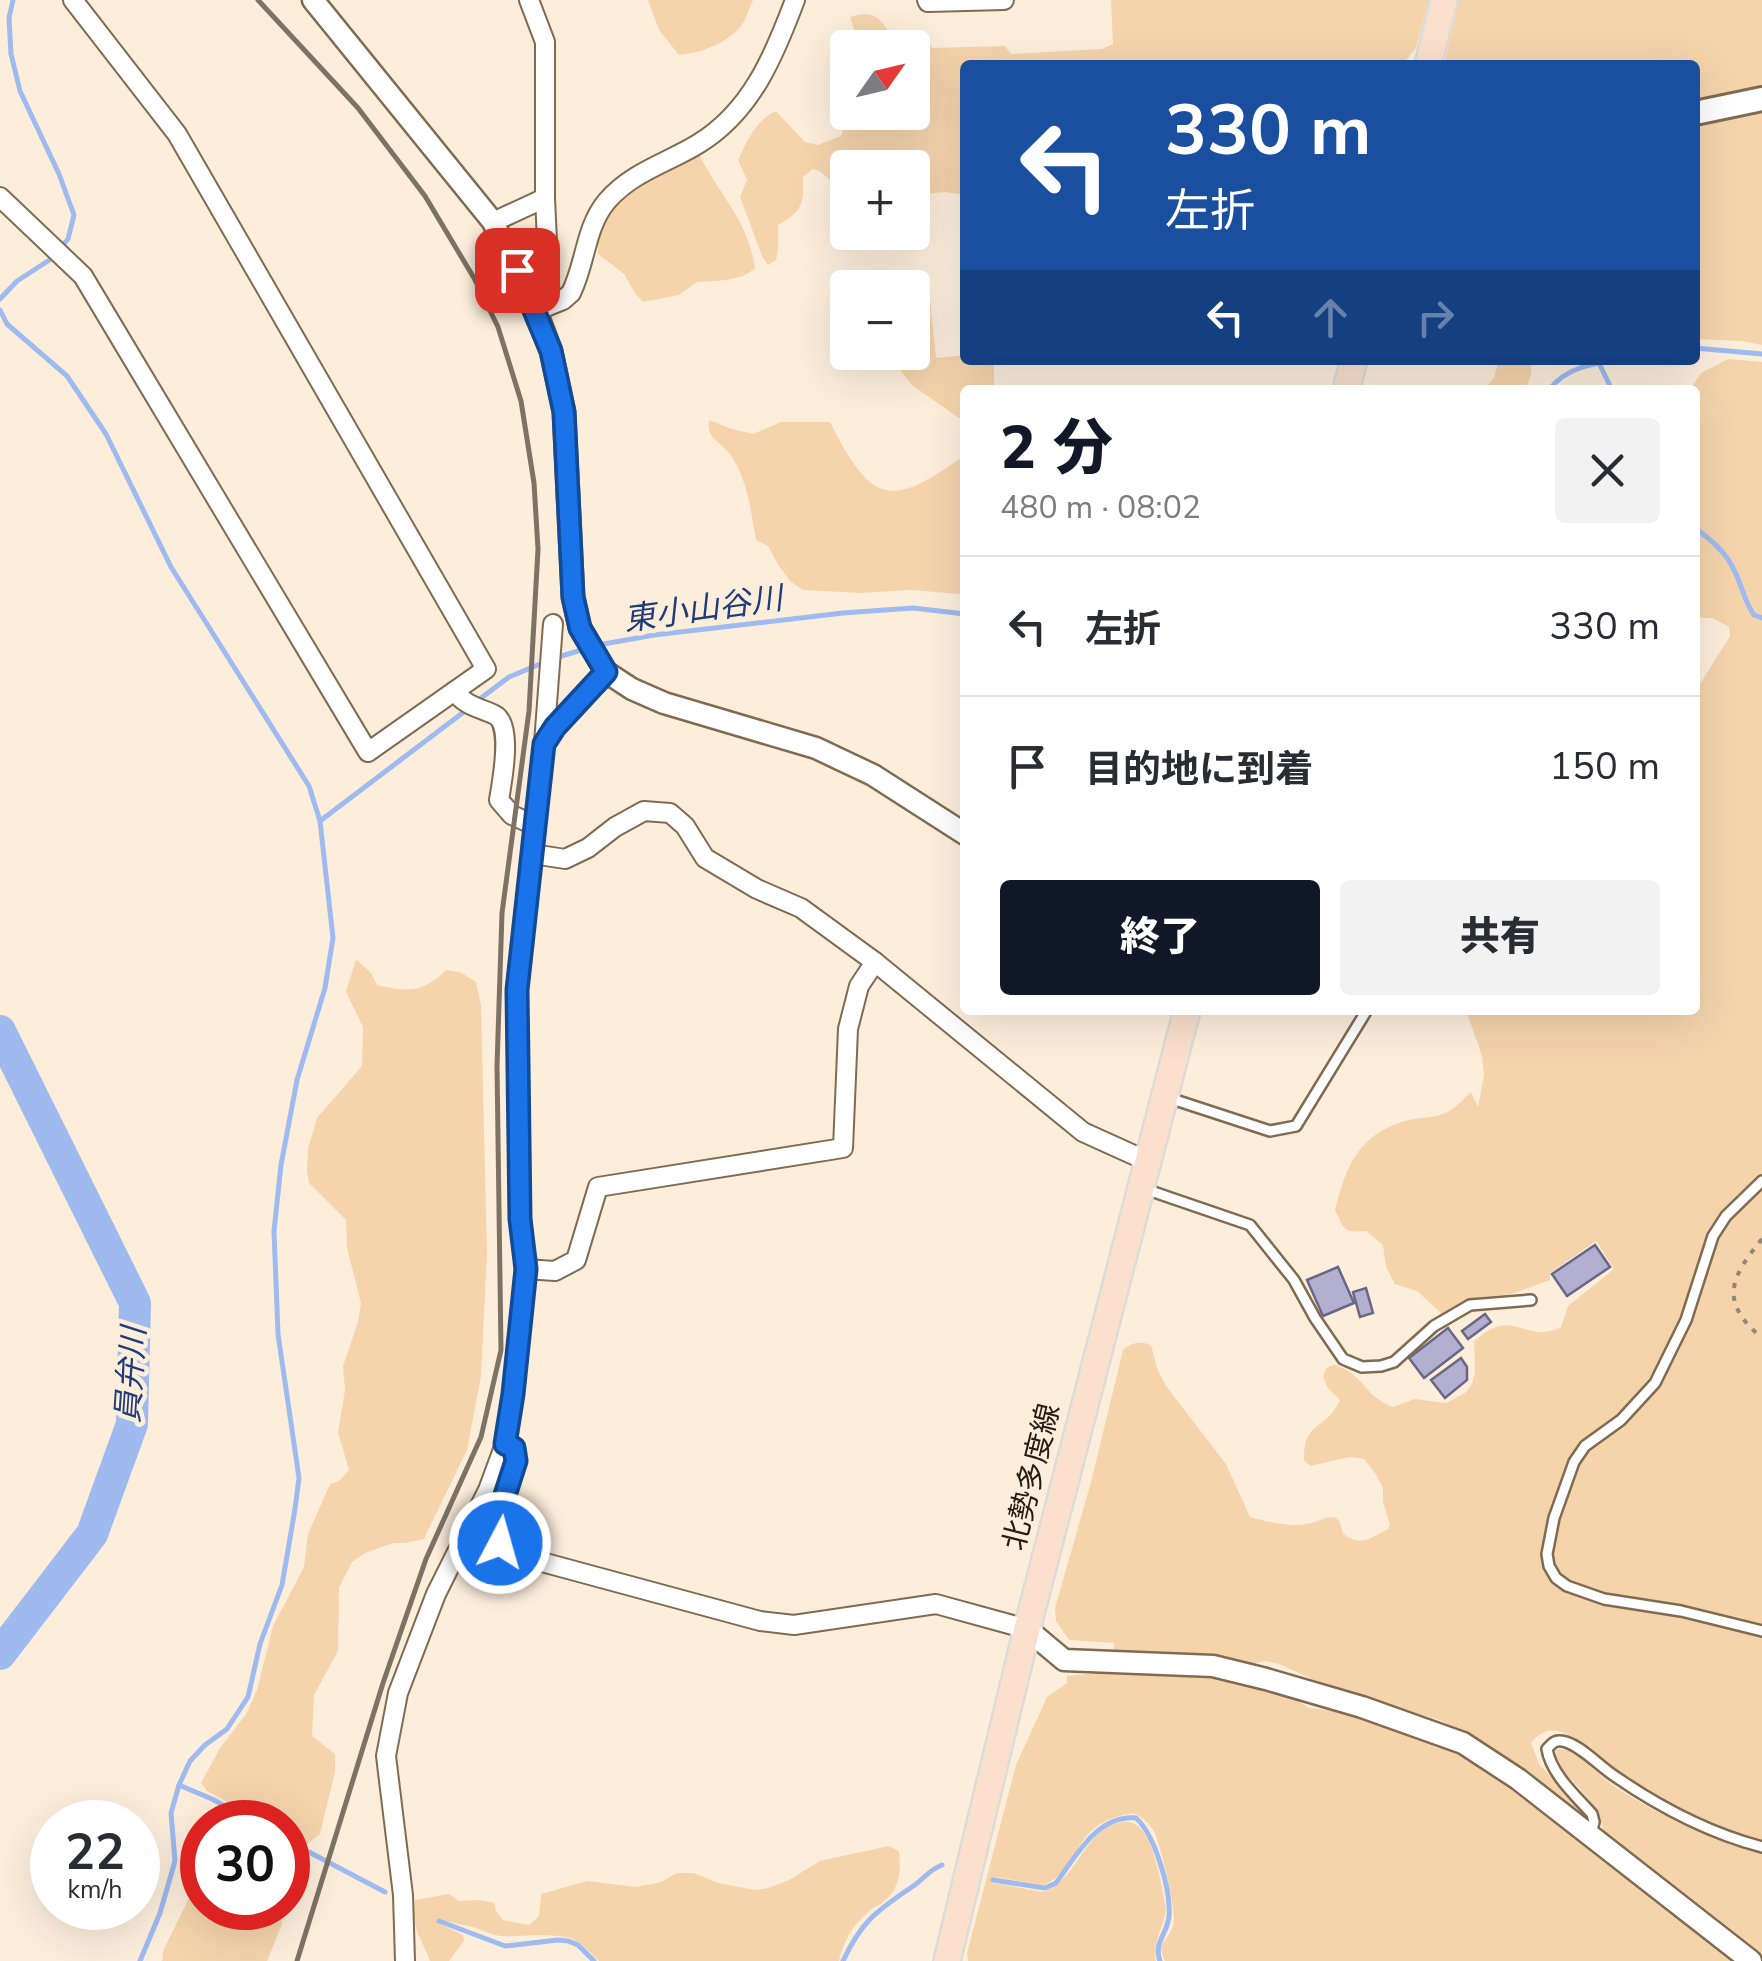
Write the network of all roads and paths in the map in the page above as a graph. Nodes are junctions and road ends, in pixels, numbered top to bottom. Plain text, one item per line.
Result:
1 (73, 0) edge
2 (313, 0) edge
3 (529, 0) edge
4 (795, 0) edge
5 (927, 0) edge
6 (976, 0) edge
7 (1004, 0) edge
8 (1444, 0) edge
9 (1429, 60) edge
10 (1762, 100) edge
11 (1700, 112) edge
12 (0, 197) edge
13 (545, 198) junction
14 (493, 222) junction
15 (543, 308) junction
16 (552, 624) dead end
17 (601, 665) junction
18 (457, 694) junction
19 (544, 744) junction
20 (536, 826) junction
21 (960, 831) edge
22 (533, 854) junction
23 (876, 962) junction
24 (1187, 1015) edge
25 (1365, 1015) edge
26 (1166, 1097) junction
27 (1146, 1161) junction
28 (1762, 1181) edge
29 (1140, 1187) junction
30 (1762, 1238) edge
31 (526, 1269) junction
32 (1531, 1300) dead end
33 (1762, 1338) edge
34 (505, 1444) junction
35 (1026, 1629) junction
36 (1762, 1631) edge
37 (1590, 1836) junction
38 (1762, 1847) edge
39 (404, 1961) edge
40 (947, 1961) edge
41 (1751, 1961) edge

1 - 18 street
2 - 14 street
3 - 13 street
4 - 15 street
5 - 6 street
6 - 7 street
8 - 9 main road
10 - 11 main road
12 - 18 street
13 - 14 street
13 - 15 street
14 - 15 street
15 - 17 street
16 - 19 street
17 - 19 street
17 - 21 street
18 - 20 street
19 - 20 street
20 - 22 street
22 - 23 street
22 - 31 street
23 - 27 street
23 - 31 street
24 - 26 main road, 北勢多度線
25 - 26 lane
26 - 27 main road, 北勢多度線
27 - 29 main road, 北勢多度線
28 - 36 lane
29 - 32 lane
29 - 35 main road, 北勢多度線
30 - 33 path
31 - 34 street
34 - 35 street
34 - 39 street
35 - 37 street
35 - 40 main road, 北勢多度線
37 - 38 lane
37 - 41 street

